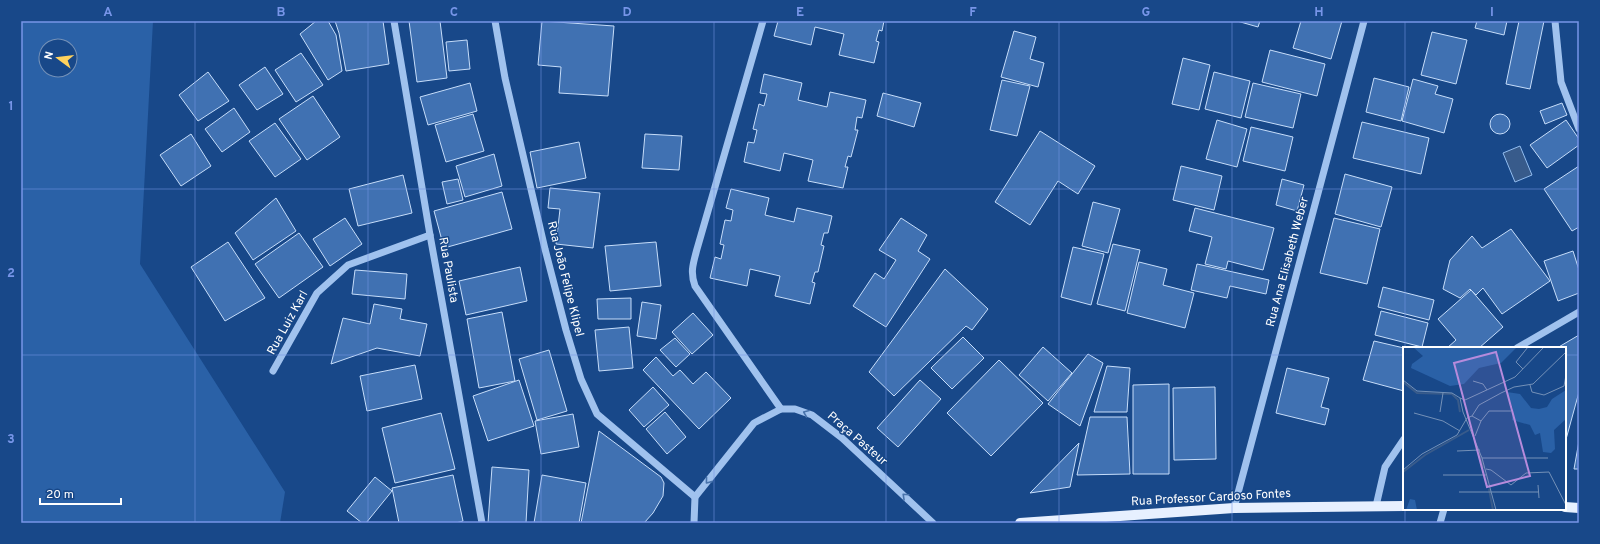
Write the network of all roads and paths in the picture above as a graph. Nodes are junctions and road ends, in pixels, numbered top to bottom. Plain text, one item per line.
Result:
1 (394, 21) edge
2 (495, 21) edge
3 (763, 21) edge
4 (1364, 21) edge
5 (1555, 21) edge
6 (1579, 129) edge
7 (430, 235) junction
8 (1579, 312) edge
9 (1519, 347) edge
10 (273, 371) dead end
11 (781, 409) junction
12 (1403, 440) edge
13 (695, 497) junction
14 (1376, 506) junction
15 (1403, 506) edge
16 (1234, 508) junction
17 (1566, 508) edge
18 (1579, 508) edge
19 (1444, 510) edge
20 (1127, 519) edge
21 (482, 523) edge
22 (694, 523) edge
23 (933, 523) edge
24 (1020, 523) edge
25 (1440, 523) edge

1 - 7 street, Rua Paulista
2 - 13 street, Rua João Felipe Klipel
3 - 11 street
4 - 16 street, Rua Ana Elisabeth Weber
5 - 6 street
7 - 10 street, Rua Luiz Karl
7 - 21 street, Rua Paulista
8 - 9 street
11 -> 13 street
23 -> 11 street, Praça Pasteur
12 - 14 street
13 - 22 street
14 - 15 main road, Rua Professor Cardoso Fontes
14 - 16 main road, Rua Professor Cardoso Fontes
16 - 20 main road, Rua Professor Cardoso Fontes
17 - 18 main road
19 - 25 street
20 - 24 main road, Rua Professor Cardoso Fontes

